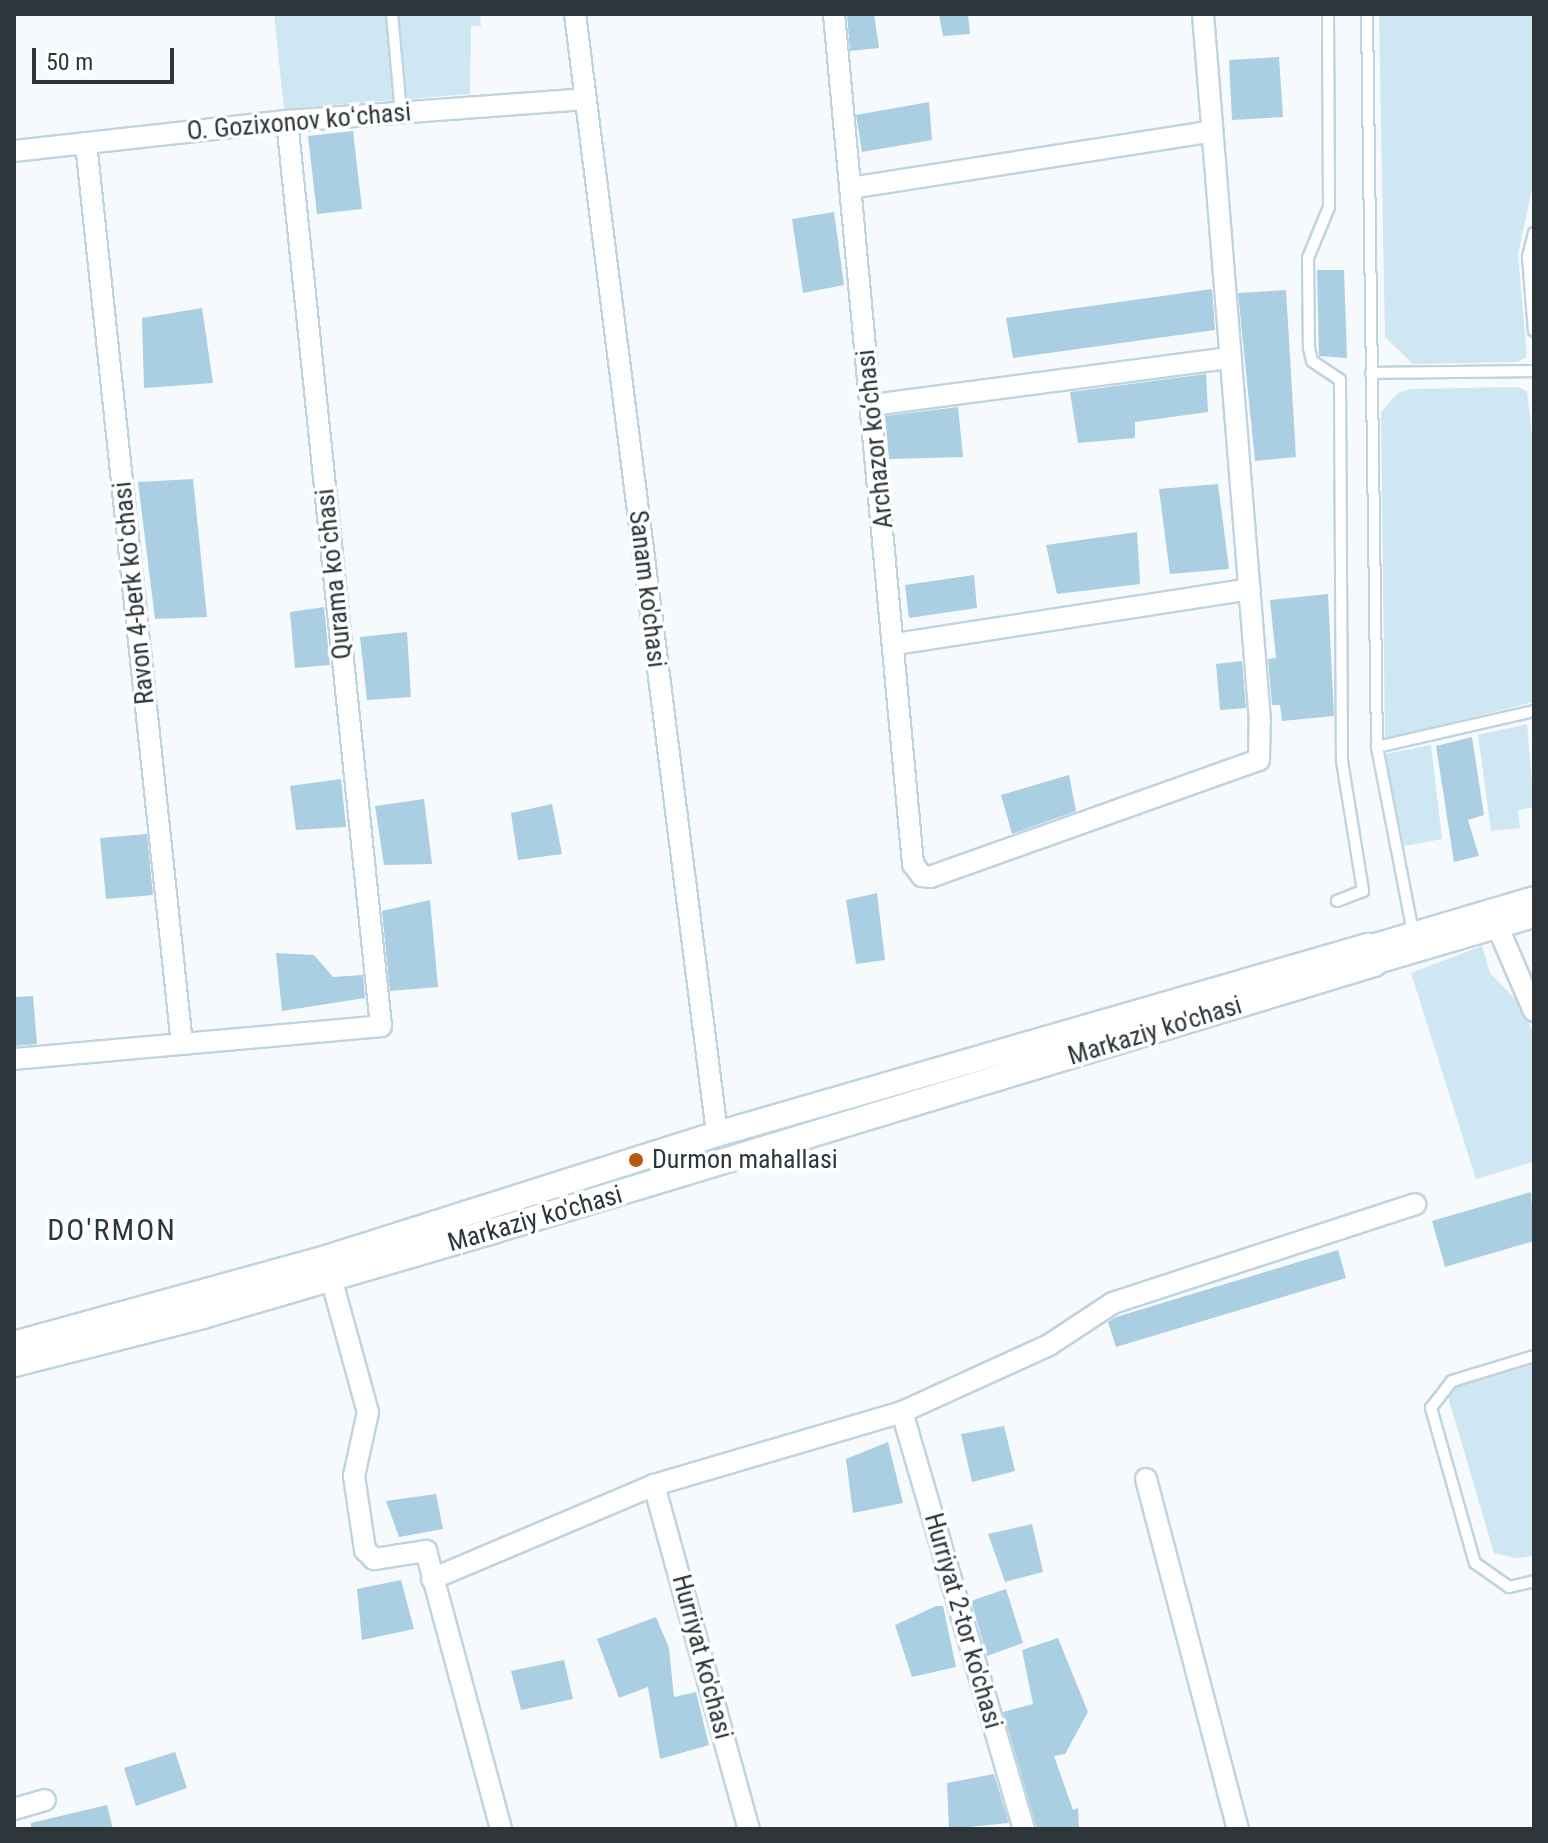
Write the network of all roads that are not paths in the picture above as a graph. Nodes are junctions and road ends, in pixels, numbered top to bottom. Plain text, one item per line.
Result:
1 (392, 14) edge
2 (575, 14) edge
3 (834, 14) edge
4 (1203, 14) edge
5 (1328, 14) edge
6 (1367, 14) edge
7 (585, 99) junction
8 (401, 112) junction
9 (287, 121) junction
10 (1212, 131) junction
11 (86, 143) junction
12 (14, 151) edge
13 (850, 188) junction
14 (1534, 233) edge
15 (1534, 331) edge
16 (1231, 358) junction
17 (1534, 371) edge
18 (1371, 373) junction
19 (872, 405) junction
20 (1250, 589) junction
21 (895, 644) junction
22 (1534, 711) edge
23 (1377, 747) junction
24 (1534, 897) edge
25 (1337, 901) dead end
26 (1534, 917) edge
27 (1495, 919) junction
28 (1413, 933) junction
29 (1371, 955) junction
30 (1534, 1011) edge
31 (182, 1044) junction
32 (14, 1059) edge
33 (928, 1073) junction
34 (934, 1098) junction
35 (717, 1134) junction
36 (723, 1163) junction
37 (1415, 1204) dead end
38 (329, 1268) junction
39 (14, 1344) edge
40 (1534, 1356) edge
41 (14, 1364) edge
42 (902, 1412) junction
43 (1146, 1479) dead end
44 (654, 1485) junction
45 (432, 1579) junction
46 (1534, 1581) edge
47 (45, 1800) dead end
48 (14, 1809) edge
49 (501, 1829) edge
50 (749, 1829) edge
51 (1024, 1829) edge
52 (1238, 1829) edge

1 - 8 lane
2 - 7 street, Sanam ko'chasi
3 - 13 street, Archazor ko‘chasi
4 - 10 street
5 - 25 lane
6 - 18 lane
7 - 8 street, O. Gozixonov koʻchasi
7 - 35 street, Sanam ko'chasi
8 - 9 street, O. Gozixonov koʻchasi
9 - 11 street, O. Gozixonov koʻchasi
9 - 31 street, Qurama koʻchasi
10 - 13 street
10 - 16 street
11 - 12 street, O. Gozixonov koʻchasi
11 - 31 street, Ravon 4-berk koʻchasi
13 - 19 street, Archazor ko‘chasi
14 - 15 lane
16 - 19 street
16 - 20 street
17 - 18 lane
18 - 23 lane
19 - 21 street, Archazor ko‘chasi
20 - 21 street
20 - 21 street, Archazor ko‘chasi
22 - 23 lane
23 - 28 lane
24 - 27 street
26 - 27 street
27 - 28 street
27 - 29 street
27 - 30 street
28 - 29 street
29 - 33 street, Markaziy ko'chasi
29 - 34 street, Markaziy ko'chasi
31 - 32 street
33 - 34 street
33 - 35 street, Markaziy ko'chasi
34 - 36 street, Markaziy ko'chasi
35 - 36 street, Sanam ko'chasi
35 - 38 street, Markaziy ko'chasi
36 - 38 street, Markaziy ko'chasi
37 - 42 street
38 - 39 street, Markaziy ko'chasi
38 - 41 street, Markaziy ko'chasi
38 - 45 street
40 - 46 lane
42 - 44 street
42 - 51 street, Hurriyat 2-tor ko'chasi
43 - 52 street
44 - 45 street
44 - 50 street, Hurriyat ko'chasi
45 - 49 street
47 - 48 street

